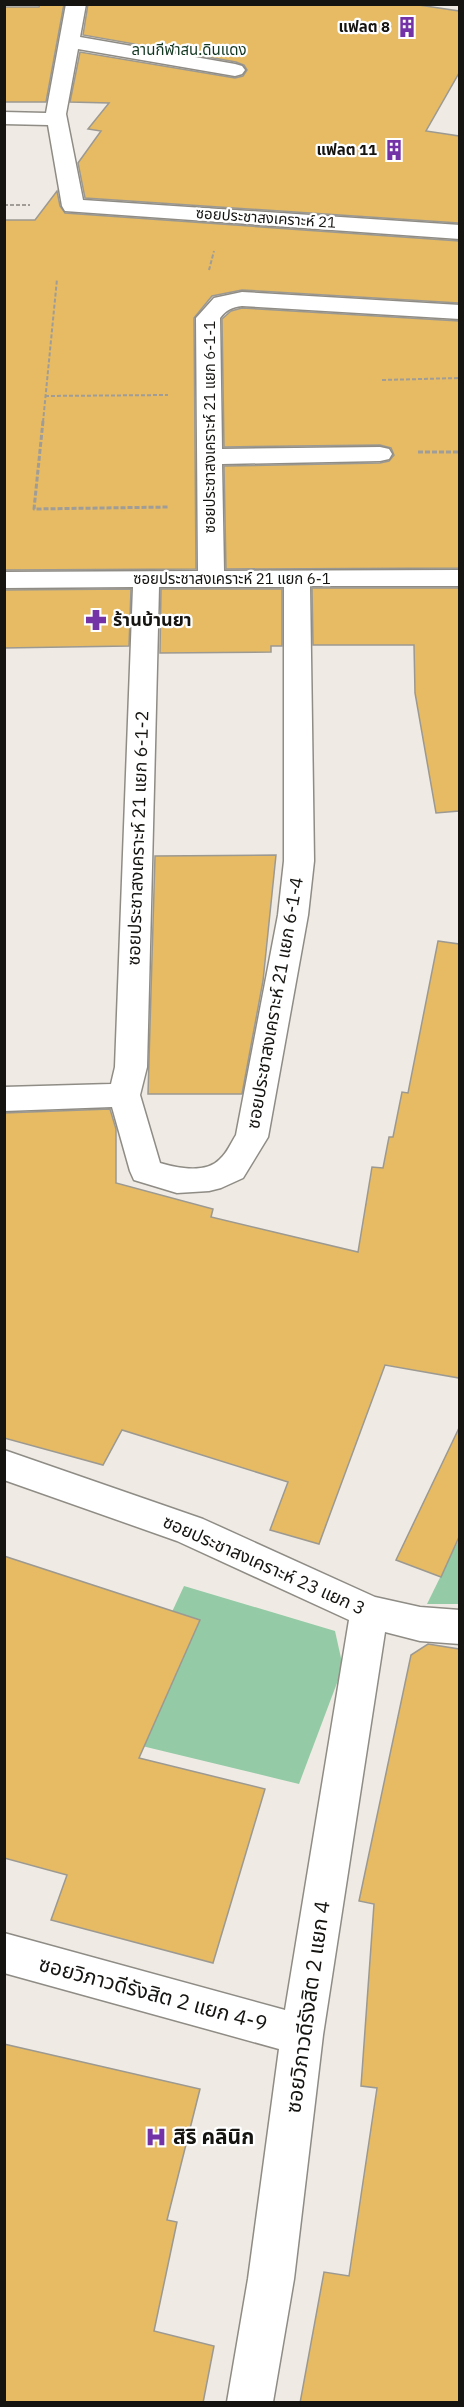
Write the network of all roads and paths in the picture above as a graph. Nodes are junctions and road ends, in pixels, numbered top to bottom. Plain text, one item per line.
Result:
1 (76, 4) edge
2 (69, 42) junction
3 (235, 70) dead end
4 (4, 118) edge
5 (57, 119) junction
6 (459, 232) edge
7 (57, 279) dead end
8 (459, 312) edge
9 (459, 378) edge
10 (382, 380) dead end
11 (208, 395) junction
12 (45, 396) junction
13 (415, 452) dead end
14 (459, 452) edge
15 (380, 454) dead end
16 (209, 457) junction
17 (210, 507) junction
18 (459, 578) edge
19 (146, 579) junction
20 (297, 579) junction
21 (4, 580) edge
22 (211, 580) junction
23 (124, 1095) junction
24 (4, 1099) edge
25 (4, 1465) edge
26 (369, 1612) junction
27 (459, 1627) edge
28 (4, 1953) edge
29 (302, 2035) junction
30 (250, 2403) edge

1 - 2 street
2 - 3 street
2 - 5 street
4 - 5 street
5 - 6 street, ซอยประชาสงเคราะห์ 21
7 - 12 path
8 - 11 street, ซอยประชาสงเคราะห์ 21 แยก 6-1-1
9 - 10 path
11 - 12 path
11 - 16 street, ซอยประชาสงเคราะห์ 21 แยก 6-1-1
12 - 17 path
13 - 14 path
15 - 16 street
16 - 17 street, ซอยประชาสงเคราะห์ 21 แยก 6-1-1
17 - 22 street, ซอยประชาสงเคราะห์ 21 แยก 6-1-1
18 - 20 street, ซอยประชาสงเคราะห์ 21 แยก 6-1
19 - 21 street, ซอยประชาสงเคราะห์ 21 แยก 6-1
19 - 22 street, ซอยประชาสงเคราะห์ 21 แยก 6-1
19 - 23 street, ซอยประชาสงเคราะห์ 21 แยก 6-1-2
20 - 22 street, ซอยประชาสงเคราะห์ 21 แยก 6-1
20 - 23 street, ซอยประชาสงเคราะห์ 21 แยก 6-1-4
23 - 24 street
25 - 26 street, ซอยประชาสงเคราะห์ 23 แยก 3
26 - 27 street, ซอยประชาสงเคราะห์ 23 แยก 3
26 - 29 street, ซอยวิภาวดีรังสิต 2 แยก 4
28 - 29 street, ซอยวิภาวดีรังสิต 2 แยก 4-9
29 - 30 street, ซอยวิภาวดีรังสิต 2 แยก 4

